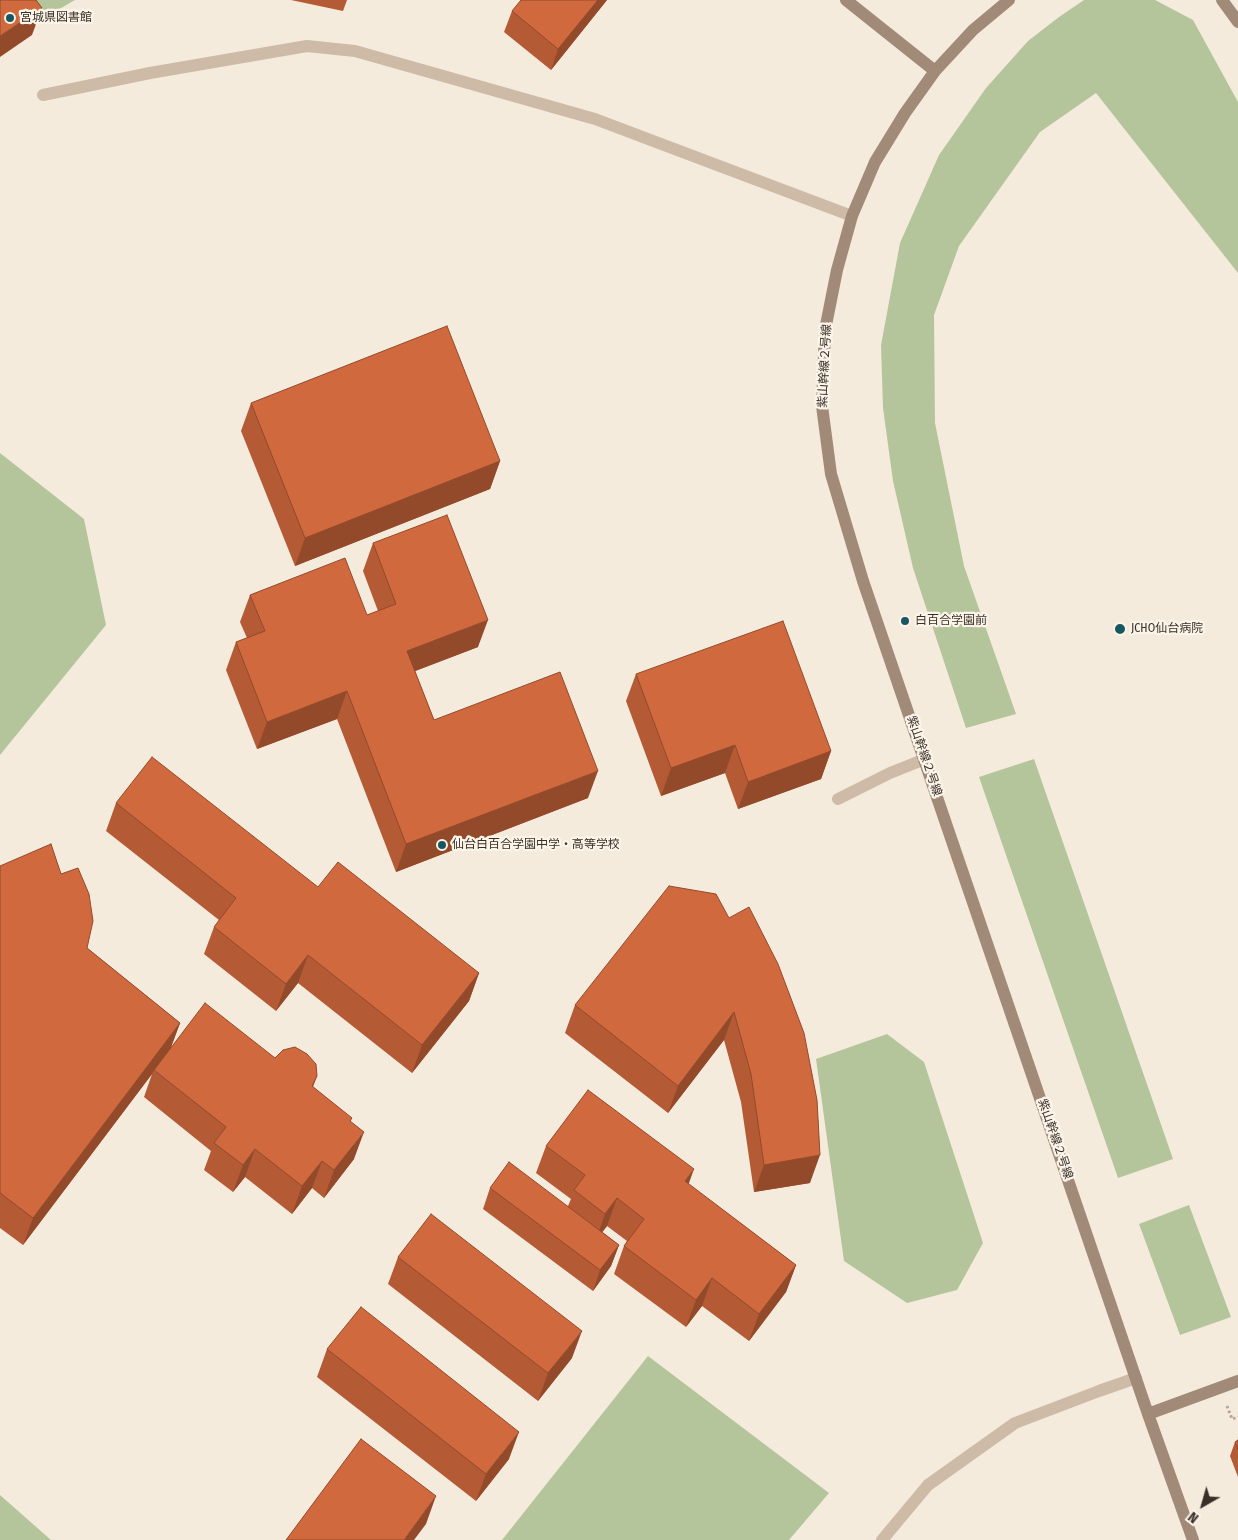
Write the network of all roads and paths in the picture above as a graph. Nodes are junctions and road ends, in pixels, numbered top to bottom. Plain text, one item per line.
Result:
1 (846, 0) edge
2 (1009, 0) edge
3 (1222, 0) edge
4 (1238, 22) edge
5 (935, 71) junction
6 (44, 95) dead end
7 (852, 216) junction
8 (925, 759) junction
9 (838, 799) dead end
10 (1136, 1378) junction
11 (1238, 1381) edge
12 (1227, 1406) dead end
13 (1148, 1414) junction
14 (1238, 1417) edge
15 (882, 1540) edge
16 (1193, 1540) edge

1 - 5 street
2 - 5 street, 紫山幹線２号線
3 - 4 street
5 - 7 street, 紫山幹線２号線
6 - 7 street
7 - 8 street, 紫山幹線２号線
8 - 9 street
8 - 10 street, 紫山幹線２号線
10 - 13 street, 紫山幹線２号線
10 - 15 street
11 - 13 street
12 - 14 path
13 - 16 street, 紫山幹線２号線

